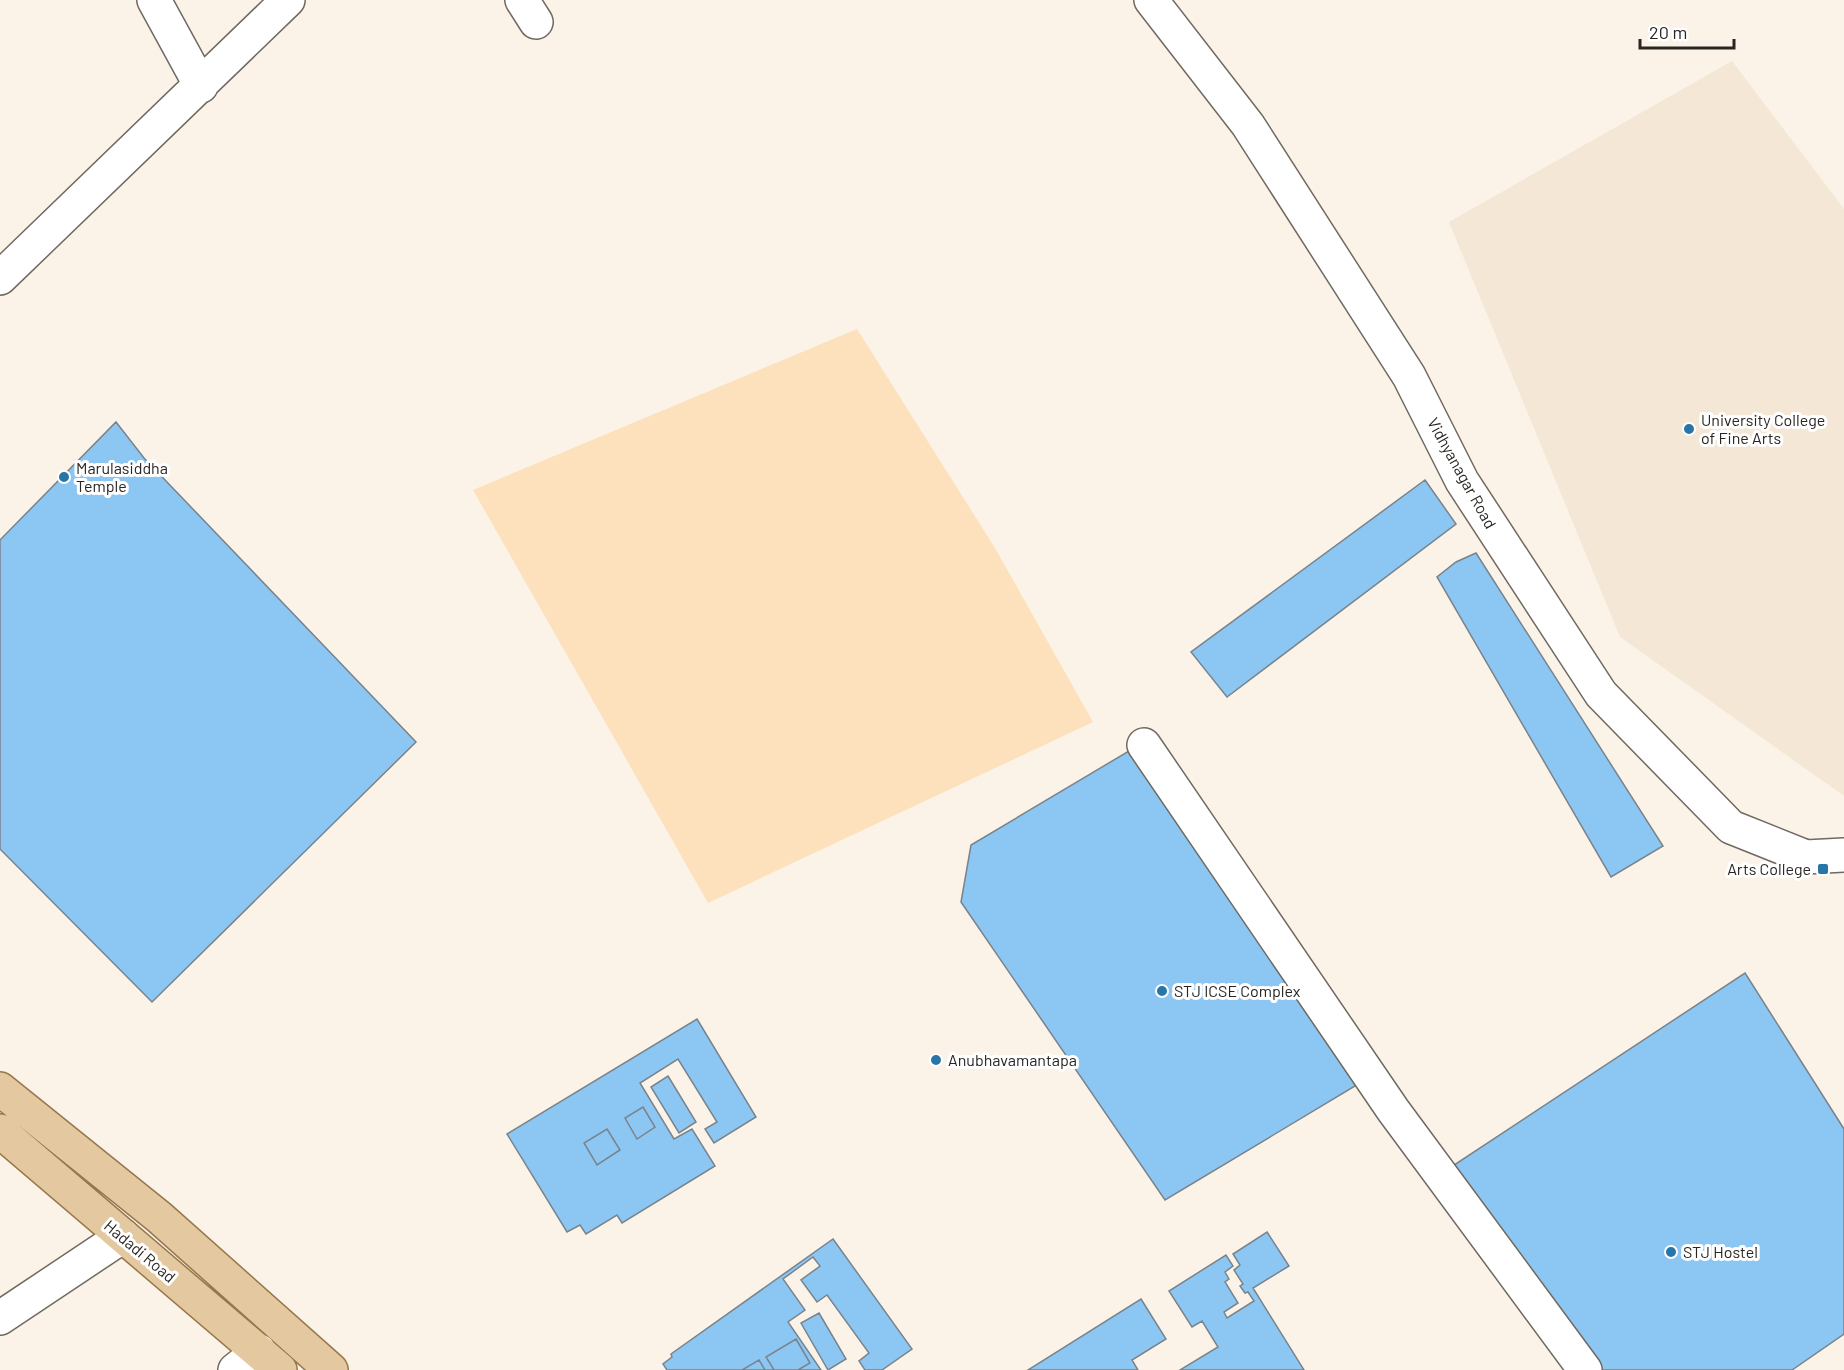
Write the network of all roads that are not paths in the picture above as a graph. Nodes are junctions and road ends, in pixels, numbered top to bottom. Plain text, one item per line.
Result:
1 (154, 0) edge
2 (288, 0) edge
3 (1151, 0) edge
4 (201, 86) junction
5 (0, 278) edge
6 (1144, 745) dead end
7 (1844, 855) edge
8 (0, 1089) edge
9 (0, 1131) edge
10 (123, 1236) junction
11 (0, 1318) edge
12 (258, 1364) edge
13 (331, 1370) edge
14 (1585, 1370) edge

1 - 4 street
2 - 4 street
3 - 7 street, Vidhyanagar Road
4 - 5 street
6 - 14 street
8 - 13 main road
9 - 10 main road, Hadadi Road
10 - 11 street
10 - 12 main road, Hadadi Road

